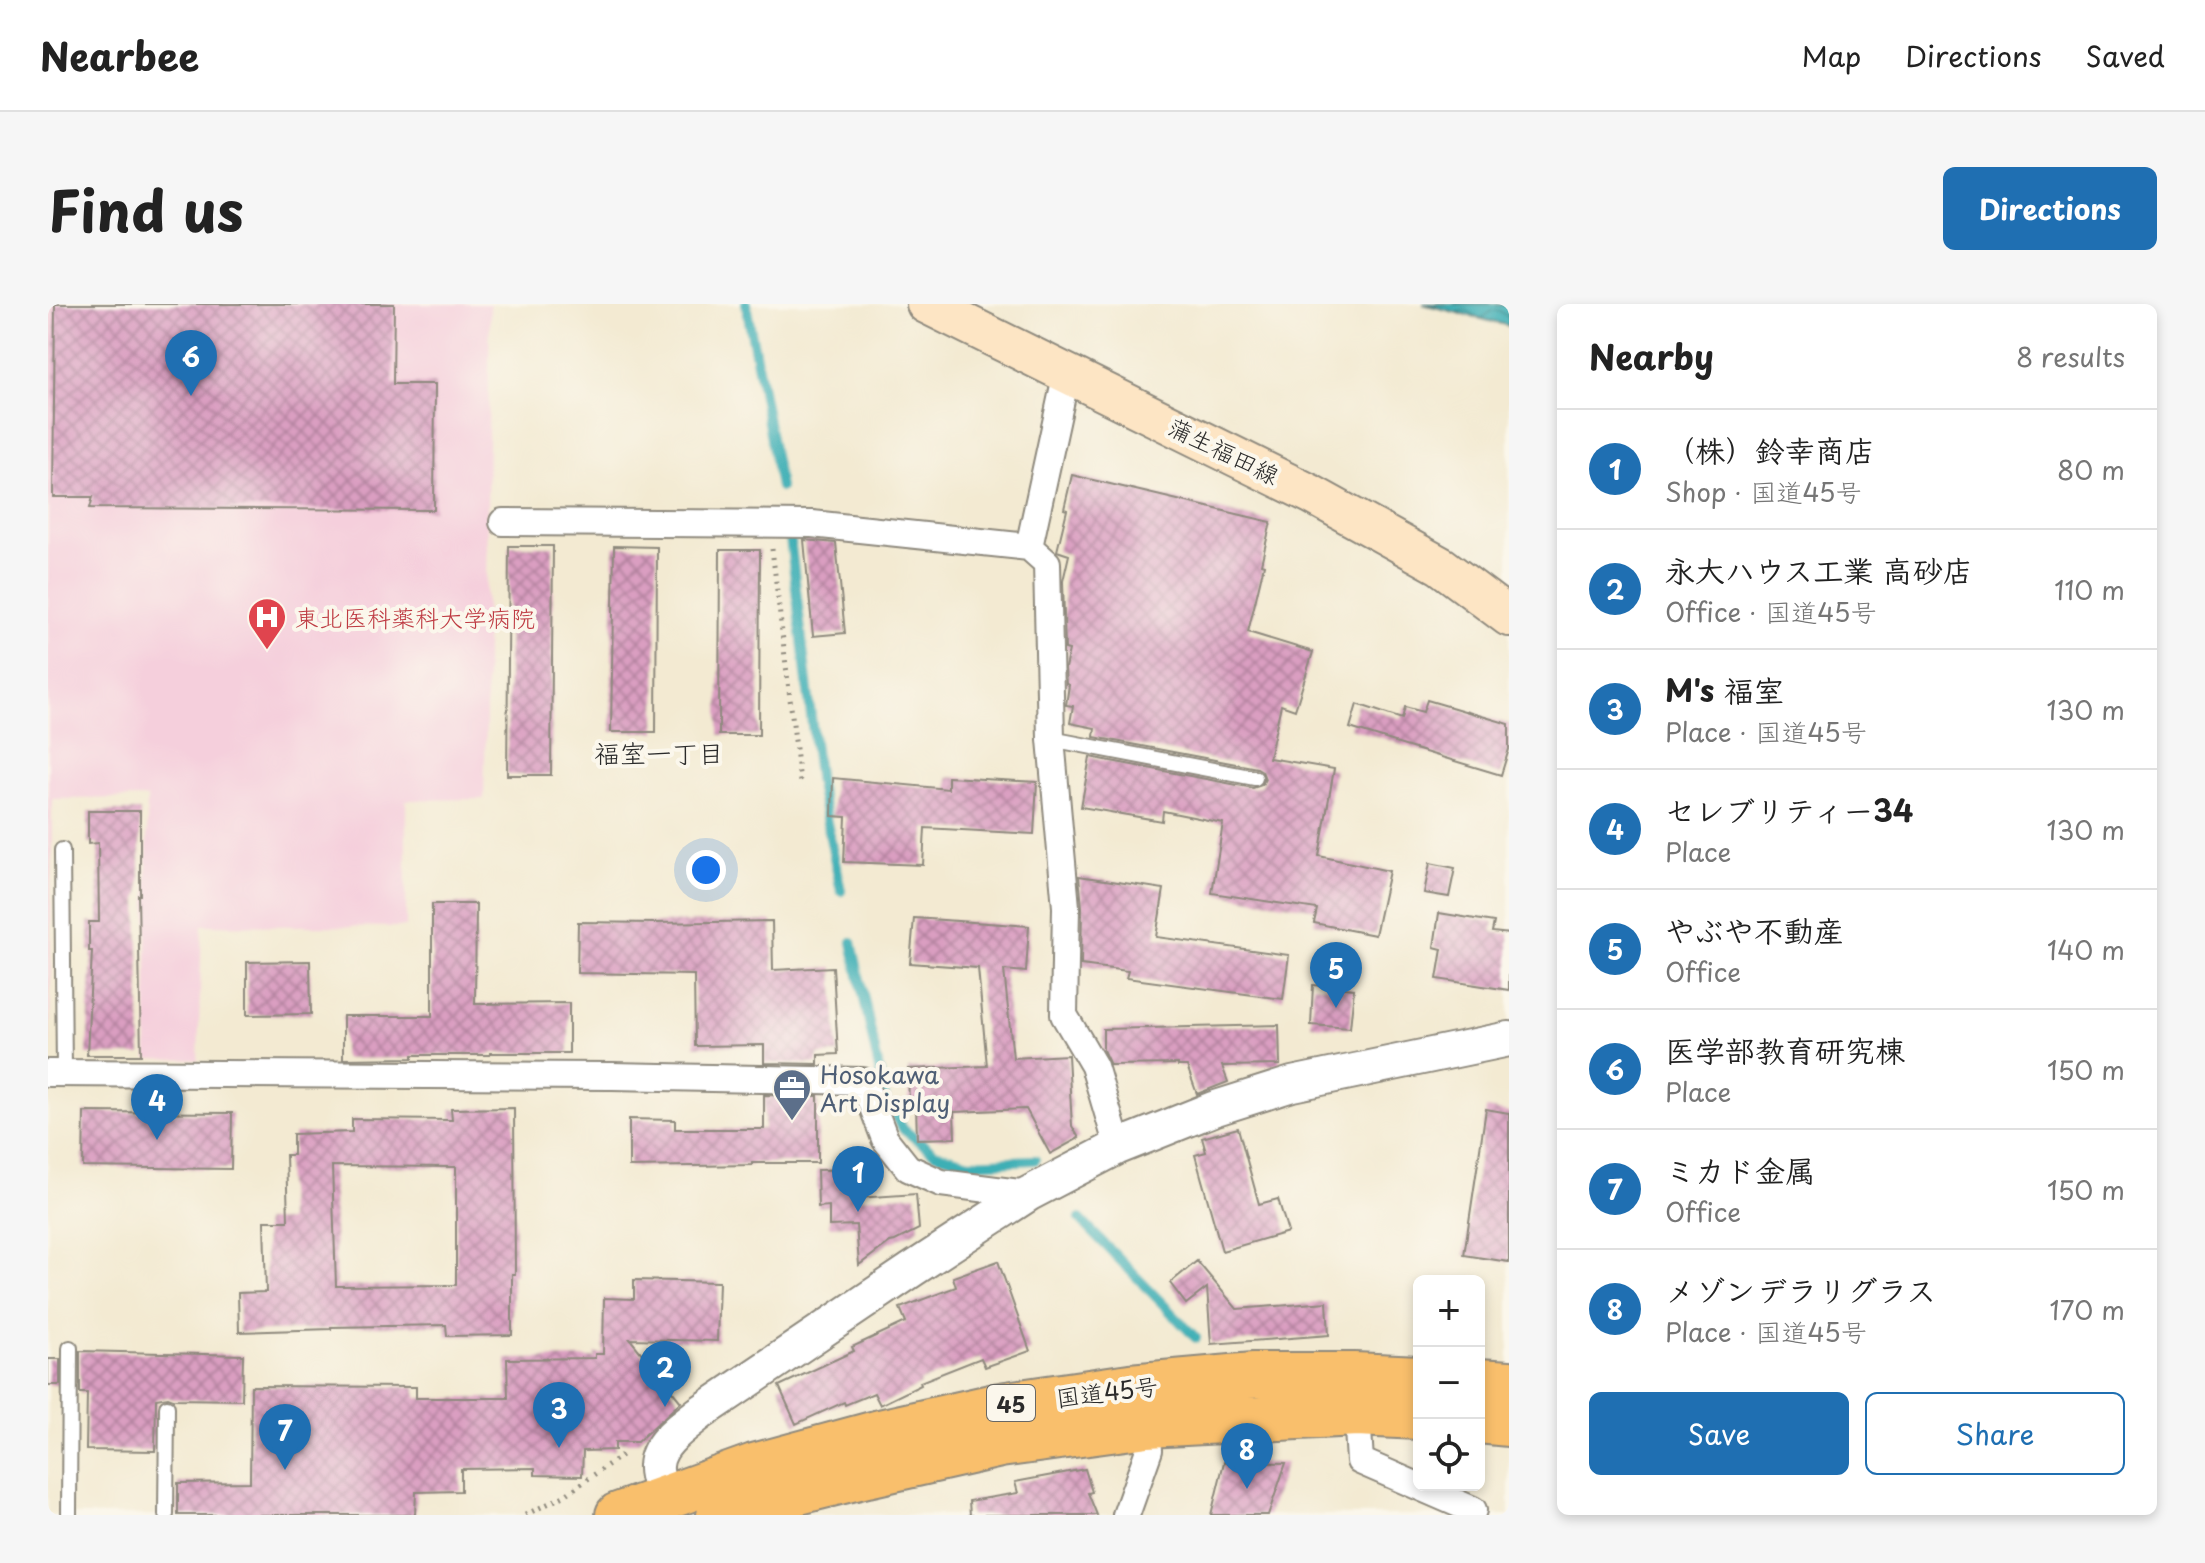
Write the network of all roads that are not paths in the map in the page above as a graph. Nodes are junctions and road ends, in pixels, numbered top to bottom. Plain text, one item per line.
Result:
1 (926, 304) edge
2 (1067, 372) junction
3 (503, 522) dead end
4 (1029, 547) junction
5 (1509, 617) edge
6 (1051, 739) junction
7 (1255, 778) dead end
8 (62, 850) dead end
9 (1509, 1039) edge
10 (56, 1073) edge
11 (1118, 1147) junction
12 (1028, 1194) junction
13 (70, 1348) dead end
14 (1413, 1378) edge
15 (1485, 1381) edge
16 (1509, 1383) edge
17 (167, 1407) dead end
18 (1357, 1414) junction
19 (1413, 1417) edge
20 (1485, 1422) edge
21 (1509, 1424) edge
22 (1147, 1425) junction
23 (663, 1498) junction
24 (69, 1515) edge
25 (166, 1515) edge
26 (618, 1515) edge
27 (719, 1515) edge
28 (1126, 1515) edge
29 (1471, 1515) edge

1 - 2 main road, 蒲生福田線
2 - 4 street
2 - 5 main road, 蒲生福田線
3 - 4 street
4 - 6 street
6 - 7 lane
6 - 11 street
8 - 10 lane
9 - 11 street
10 - 12 street
11 - 12 street
12 - 23 street
13 - 24 lane
14 - 23 highway, 国道45号 / 45
15 - 16 highway
17 - 25 lane
18 - 19 highway, 国道45号 / 45
18 - 22 highway, 国道45号 / 45
18 - 29 street
20 - 21 highway
22 - 27 highway, 国道45号 / 45
22 - 28 street
23 - 26 highway, 国道45号 / 45

